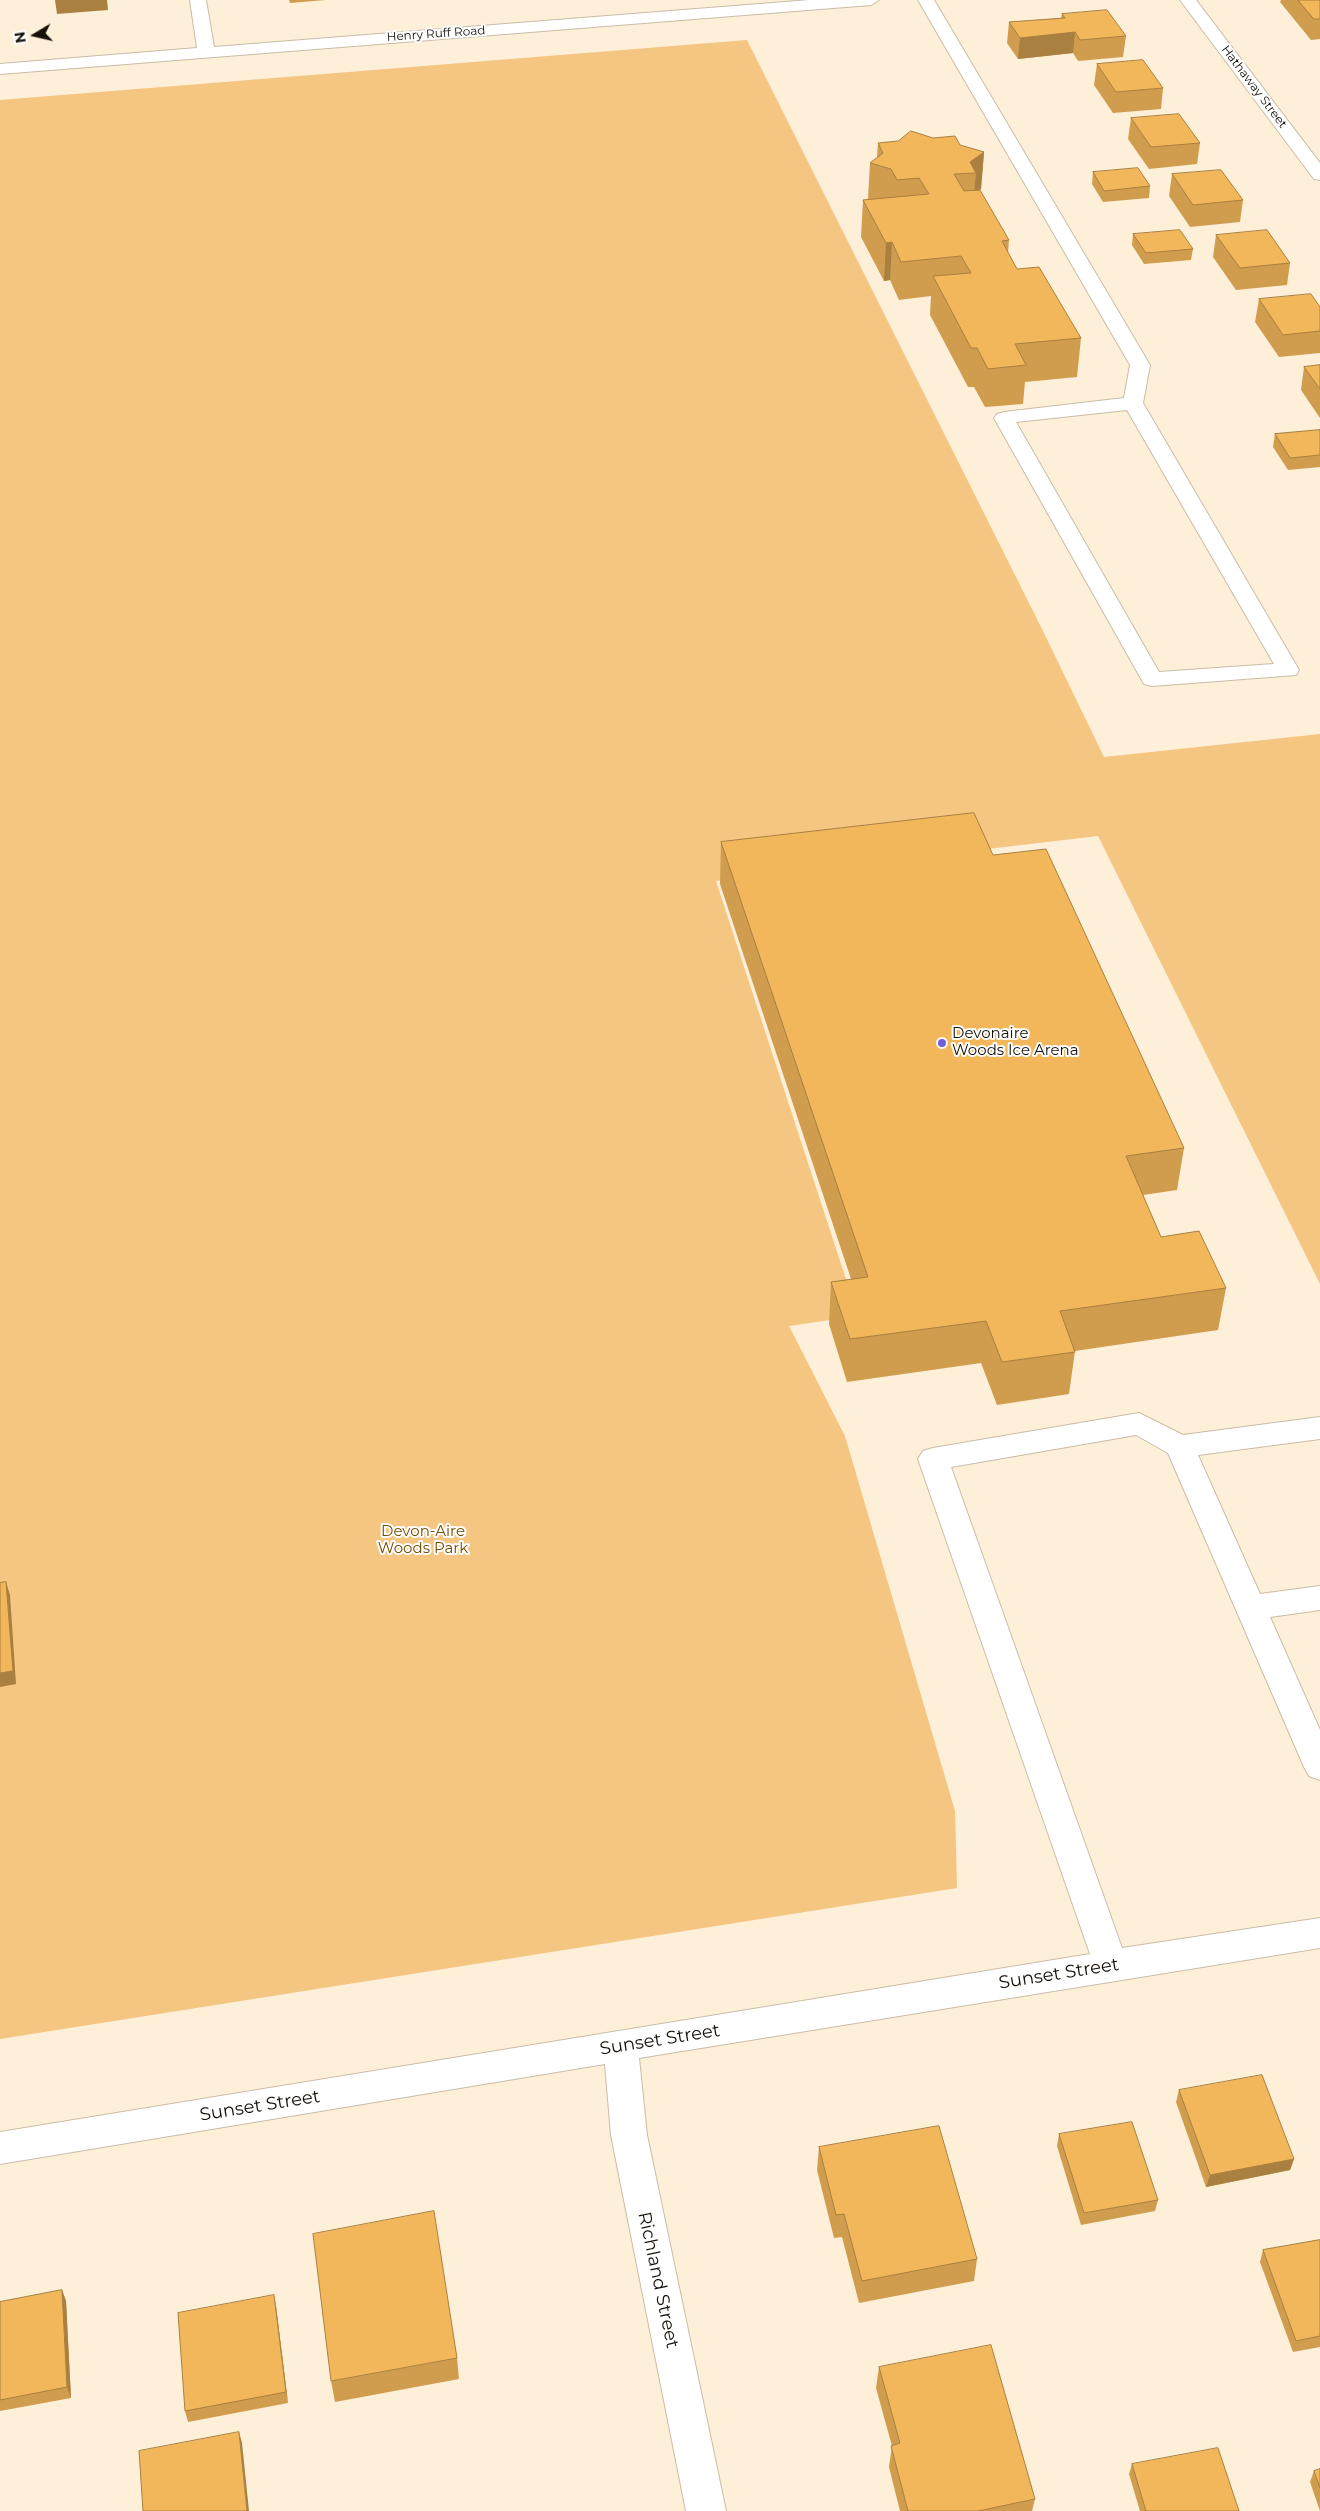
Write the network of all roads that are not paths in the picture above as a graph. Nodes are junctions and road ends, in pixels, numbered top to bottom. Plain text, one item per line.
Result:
1 (198, 0) edge
2 (872, 0) edge
3 (926, 0) edge
4 (1188, 0) edge
5 (717, 6) edge
6 (206, 51) junction
7 (0, 69) edge
8 (1320, 174) edge
9 (1133, 403) junction
10 (1320, 1428) edge
11 (1180, 1446) junction
12 (1320, 1598) edge
13 (1250, 1608) junction
14 (1319, 1764) edge
15 (1320, 1933) edge
16 (1111, 1965) junction
17 (621, 2047) junction
18 (0, 2148) edge
19 (706, 2511) edge

1 - 6 street
2 - 5 street, Henry Ruff Road
3 - 9 street
4 - 8 street, Hathaway Street
5 - 6 street, Henry Ruff Road
6 - 7 street, Henry Ruff Road
9 - 9 street
10 - 11 street
11 - 13 street
11 - 16 street
12 - 13 street
13 - 14 street
15 - 16 street, Sunset Street
16 - 17 street, Sunset Street
17 - 18 street, Sunset Street
17 - 19 street, Richland Street

